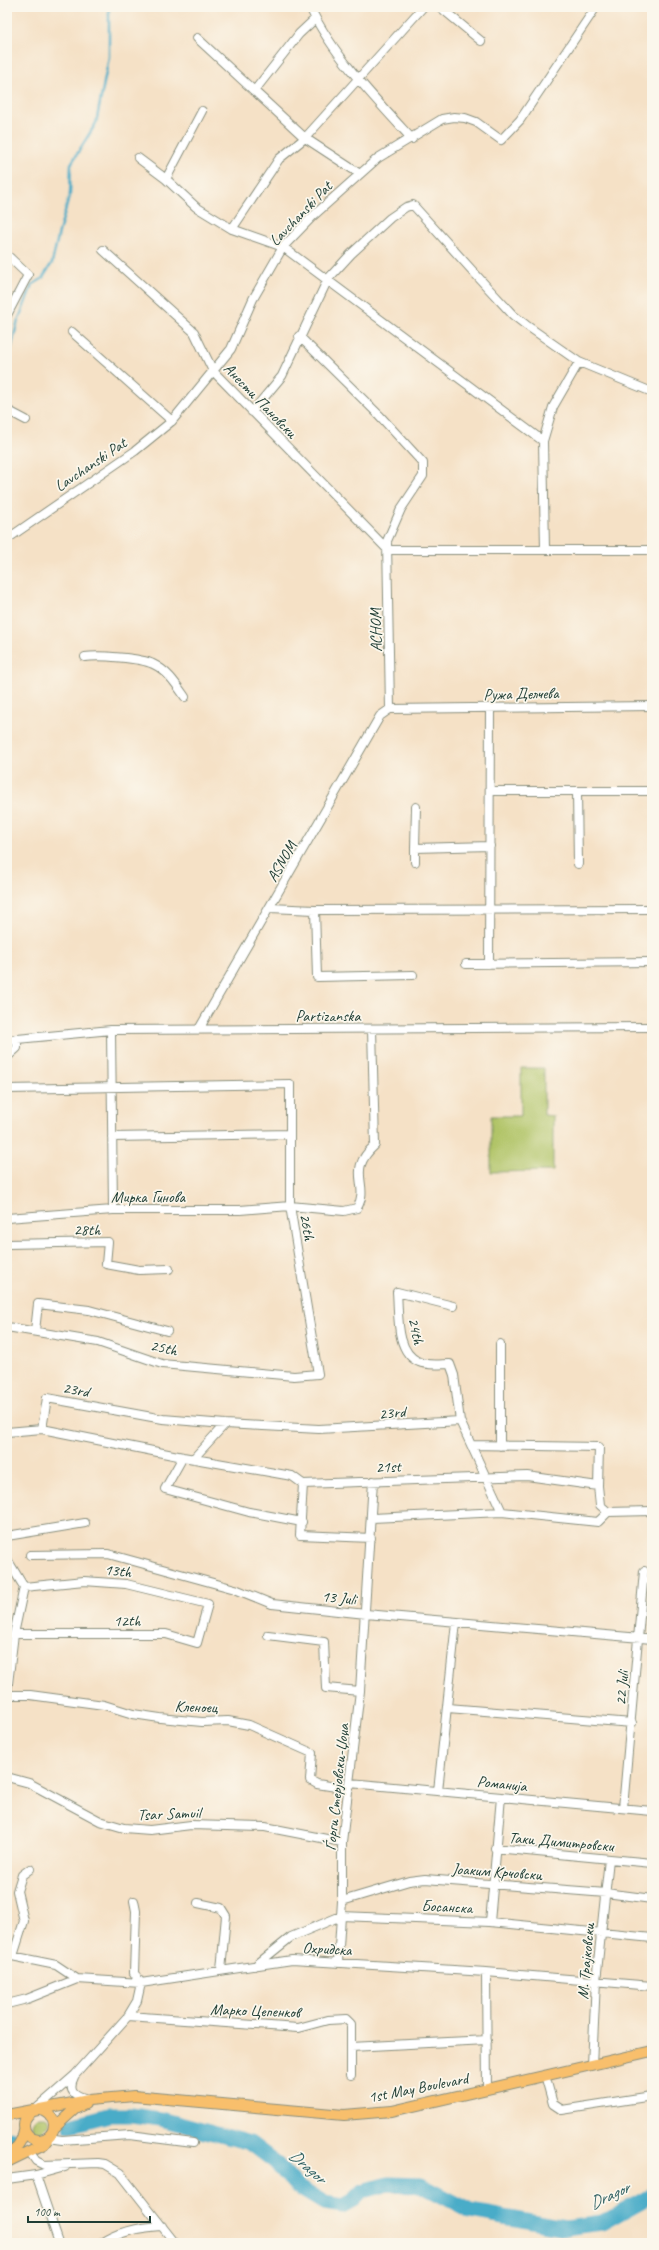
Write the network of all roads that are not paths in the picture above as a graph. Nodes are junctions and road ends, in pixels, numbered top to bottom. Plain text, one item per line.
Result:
1 (310, 7) edge
2 (423, 7) edge
3 (440, 7) edge
4 (596, 7) edge
5 (315, 19) junction
6 (197, 38) dead end
7 (481, 41) dead end
8 (358, 78) junction
9 (255, 90) junction
10 (202, 111) dead end
11 (305, 138) junction
12 (412, 139) junction
13 (138, 158) dead end
14 (360, 174) junction
15 (166, 179) junction
16 (232, 229) junction
17 (283, 246) junction
18 (103, 250) dead end
19 (7, 255) edge
20 (328, 279) junction
21 (7, 315) edge
22 (72, 332) dead end
23 (299, 336) junction
24 (579, 362) junction
25 (213, 371) junction
26 (652, 392) edge
27 (7, 410) edge
28 (252, 412) junction
29 (26, 420) dead end
30 (172, 421) junction
31 (543, 441) junction
32 (7, 539) edge
33 (545, 549) junction
34 (388, 550) junction
35 (652, 550) edge
36 (85, 657) dead end
37 (185, 697) dead end
38 (652, 706) edge
39 (490, 708) junction
40 (390, 709) junction
41 (490, 791) junction
42 (577, 791) junction
43 (652, 792) edge
44 (416, 807) dead end
45 (490, 846) junction
46 (415, 848) junction
47 (414, 862) dead end
48 (578, 864) dead end
49 (270, 908) junction
50 (652, 909) edge
51 (315, 910) junction
52 (490, 910) junction
53 (652, 962) edge
54 (466, 964) dead end
55 (489, 964) junction
56 (413, 975) dead end
57 (651, 1027) edge
58 (199, 1029) junction
59 (372, 1029) junction
60 (110, 1030) junction
61 (17, 1039) junction
62 (7, 1040) edge
63 (7, 1057) edge
64 (111, 1087) junction
65 (7, 1089) edge
66 (290, 1134) junction
67 (112, 1137) junction
68 (290, 1206) junction
69 (113, 1210) junction
70 (7, 1218) edge
71 (7, 1244) edge
72 (168, 1269) dead end
73 (453, 1306) dead end
74 (7, 1327) edge
75 (35, 1331) junction
76 (167, 1331) dead end
77 (500, 1344) dead end
78 (318, 1374) joint
79 (460, 1421) junction
80 (225, 1424) junction
81 (42, 1429) junction
82 (7, 1432) edge
83 (473, 1445) junction
84 (500, 1446) junction
85 (184, 1457) junction
86 (193, 1459) junction
87 (485, 1477) junction
88 (373, 1481) junction
89 (303, 1484) junction
90 (598, 1486) junction
91 (652, 1511) edge
92 (502, 1512) junction
93 (608, 1512) junction
94 (372, 1518) junction
95 (302, 1522) junction
96 (85, 1523) dead end
97 (7, 1536) edge
98 (371, 1538) junction
99 (30, 1555) dead end
100 (7, 1559) edge
101 (644, 1571) dead end
102 (24, 1587) junction
103 (208, 1604) joint
104 (366, 1614) junction
105 (456, 1622) junction
106 (14, 1634) junction
107 (268, 1635) dead end
108 (640, 1638) junction
109 (652, 1639) edge
110 (360, 1691) junction
111 (7, 1692) edge
112 (7, 1695) edge
113 (448, 1708) junction
114 (632, 1723) junction
115 (7, 1777) edge
116 (349, 1786) junction
117 (438, 1791) junction
118 (501, 1798) junction
119 (623, 1808) junction
120 (652, 1811) edge
121 (342, 1842) junction
122 (495, 1848) junction
123 (609, 1859) junction
124 (652, 1863) edge
125 (30, 1869) dead end
126 (493, 1884) junction
127 (606, 1893) junction
128 (652, 1898) edge
129 (134, 1901) dead end
130 (342, 1901) junction
131 (198, 1903) dead end
132 (341, 1916) junction
133 (490, 1922) junction
134 (600, 1933) junction
135 (652, 1938) edge
136 (10, 1956) edge
137 (338, 1962) junction
138 (254, 1966) junction
139 (221, 1970) junction
140 (486, 1972) junction
141 (77, 1979) junction
142 (596, 1981) junction
143 (140, 1983) junction
144 (652, 1986) edge
145 (7, 2004) edge
146 (128, 2016) junction
147 (487, 2040) junction
148 (351, 2047) junction
149 (652, 2051) edge
150 (592, 2065) junction
151 (75, 2075) junction
152 (351, 2075) dead end
153 (545, 2075) junction
154 (487, 2089) junction
155 (652, 2096) edge
156 (114, 2097) junction
157 (89, 2100) junction
158 (38, 2110) junction
159 (7, 2115) edge
160 (55, 2127) junction
161 (24, 2130) junction
162 (73, 2139) junction
163 (46, 2141) junction
164 (193, 2143) dead end
165 (29, 2151) junction
166 (7, 2155) edge
167 (7, 2162) edge
168 (75, 2163) junction
169 (36, 2175) junction
170 (7, 2179) edge
171 (162, 2226) junction
172 (59, 2243) edge
173 (102, 2243) edge
174 (175, 2243) edge

1 - 5 street
2 - 8 street
3 - 7 street
4 - 12 street, Lavchanski Pat
5 - 8 street
5 - 9 street
6 - 9 street
8 - 11 street
8 - 12 street
9 - 11 street
10 - 15 street
11 - 14 street
11 - 16 street
12 - 14 street, Lavchanski Pat
13 - 15 street
14 - 17 street, Lavchanski Pat
15 - 16 street
16 - 17 street
17 - 20 street
17 - 25 street, Lavchanski Pat
18 - 25 street, Анести Пановски
19 - 21 street
20 - 23 street
20 - 24 street
20 - 31 street
22 - 30 street
23 - 28 street
23 - 34 street, АСНОМ
24 - 26 street
24 - 31 street
25 - 28 street, Анести Пановски
25 - 30 street, Lavchanski Pat
27 - 29 street
28 - 34 street, Анести Пановски
30 - 32 street, Lavchanski Pat
31 - 33 street
33 - 34 street
33 - 35 street
34 - 40 street, АСНОМ
36 - 37 street
38 - 39 street, Ружа Делчева
39 - 40 street, Ружа Делчева
39 - 41 street
40 - 49 street, ASNOM
41 - 42 street
41 - 45 street
42 - 43 street
42 - 48 street
44 - 46 street
45 - 46 street
45 - 52 street
46 - 47 street
49 - 51 street
49 - 58 street, ASNOM
50 - 52 street
51 - 52 street
51 - 56 street
52 - 55 street
53 - 55 street
54 - 55 street
57 - 59 street, Partizanska
58 - 59 street, Partizanska
58 - 60 street, Partizanska
59 - 68 street, Мирка Гинова
60 - 61 street, Partizanska
60 - 64 street
61 - 62 street, Partizanska
61 - 63 street
64 - 65 street
64 - 66 street, 26th
64 - 67 street
66 - 67 street
66 - 68 street, 26th
67 - 69 street
68 - 69 street, Мирка Гинова
68 - 78 street, 26th
69 - 70 street, Мирка Гинова
71 - 72 street, 28th
73 - 79 street, 24th
74 - 75 street, 25th
75 - 76 street
75 - 78 street, 25th
77 - 84 street
79 - 80 street, 23rd
79 - 83 street
80 - 81 street, 23rd
80 - 86 street
81 - 82 street
81 - 85 street
83 - 84 street
83 - 87 street
84 - 90 street
85 - 86 street
85 - 95 street
86 - 89 street
87 - 88 street, 21st
87 - 90 street, 21st
87 - 92 street
88 - 89 street, 21st
88 - 94 street, Ѓорги Стерјовски-Џоџа
89 - 95 street
90 - 93 street
91 - 93 street
92 - 93 street
92 - 94 street
94 - 98 street, Ѓорги Стерјовски-Џоџа
95 - 98 street
96 - 97 street
98 - 104 street, Ѓорги Стерјовски-Џоџа
99 - 104 street, 13 Juli
100 - 102 street
101 - 108 street, 22 Juli
102 - 103 street, 13th
102 - 106 street
103 - 106 street, 12th
104 - 105 street, 13 Juli
104 - 110 street, Ѓорги Стерјовски-Џоџа
105 - 108 street, 13 Juli
105 - 113 street
106 - 111 street
107 - 110 street
108 - 109 street, 13 Juli
108 - 114 street, 22 Juli
110 - 116 street, Ѓорги Стерјовски-Џоџа
112 - 116 street, Кленоец
113 - 114 street
113 - 117 street
114 - 119 street, 22 Juli
115 - 121 street, Tsar Samuil
116 - 117 street, Романија
116 - 121 street, Ѓорги Стерјовски-Џоџа
117 - 118 street, Романија
118 - 119 street, Романија
118 - 122 street, Таки Димитровски
119 - 120 street, Романија
121 - 130 street, Ѓорги Стерјовски-Џоџа
122 - 123 street, Таки Димитровски
122 - 126 street
123 - 124 street, Таки Димитровски
123 - 127 street, М. Трајковски
125 - 136 street
126 - 127 street, Јоаким Крчовски
126 - 130 street, Јоаким Крчовски
126 - 133 street
127 - 128 street, Јоаким Крчовски
127 - 134 street, М. Трајковски
129 - 143 street
130 - 132 street, Ѓорги Стерјовски-Џоџа
131 - 139 street
132 - 133 street, Босанска
132 - 137 street, Ѓорги Стерјовски-Џоџа
132 - 138 street, Босанска
133 - 134 street, Босанска
134 - 135 street, Босанска
134 - 142 street, М. Трајковски
136 - 141 street
137 - 138 street, Охридска
137 - 140 street, Охридска
138 - 139 street, Охридска
139 - 143 street, Охридска
140 - 142 street, Охридска
140 - 147 street
141 - 143 street, Охридска
141 - 145 street
142 - 144 street, Охридска
142 - 150 street, М. Трајковски
143 - 146 street
146 - 148 street, Марко Цепенков
146 - 151 street
147 - 148 street
147 - 154 street
148 - 152 street, Марко Цепенков
149 - 150 main road, 1st May Boulevard
150 - 153 main road, 1st May Boulevard
151 - 157 street
151 - 158 street
153 - 154 main road, 1st May Boulevard
153 - 155 street
154 - 156 main road, 1st May Boulevard
156 - 157 main road, 1st May Boulevard
156 - 160 main road, 1st May Boulevard
157 - 158 main road, 1st May Boulevard
158 - 159 main road, 1st May Boulevard
158 - 160 main road
158 - 161 main road
160 - 162 street
160 - 163 main road, 1st May Boulevard
161 - 163 main road
161 - 166 main road
162 - 163 street
162 - 164 street
163 - 165 main road
165 - 167 main road
165 - 168 street
168 - 169 street
168 - 171 street
169 - 170 street
169 - 172 street
171 - 173 street
171 - 174 street

